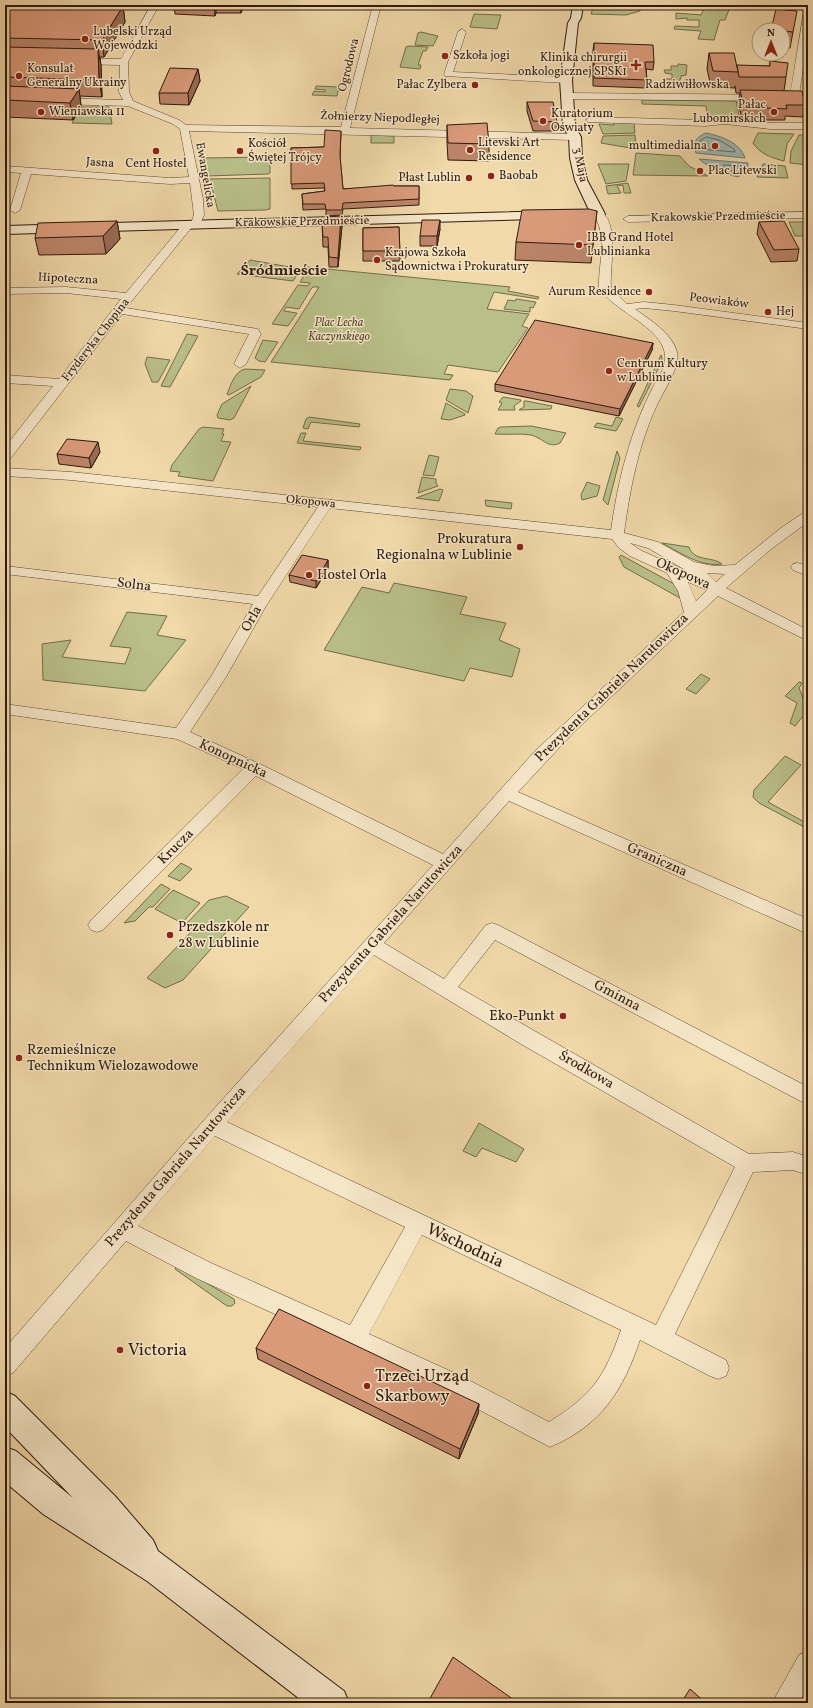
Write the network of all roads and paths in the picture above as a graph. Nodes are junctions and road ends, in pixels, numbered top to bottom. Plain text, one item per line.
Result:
1 (155, 5) edge
2 (377, 5) edge
3 (578, 5) edge
4 (808, 6) edge
5 (576, 18) junction
6 (462, 32) dead end
7 (70, 60) edge
8 (124, 62) junction
9 (579, 68) dead end
10 (566, 80) junction
11 (578, 82) dead end
12 (572, 96) junction
13 (794, 98) junction
14 (808, 98) edge
15 (51, 101) edge
16 (129, 103) junction
17 (591, 120) dead end
18 (808, 126) edge
19 (184, 128) junction
20 (346, 130) junction
21 (575, 137) junction
22 (5, 169) edge
23 (27, 171) junction
24 (194, 180) junction
25 (16, 210) dead end
26 (598, 214) junction
27 (808, 215) edge
28 (628, 219) dead end
29 (191, 225) junction
30 (5, 230) edge
31 (5, 291) edge
32 (129, 297) junction
33 (626, 307) junction
34 (119, 310) junction
35 (808, 326) edge
36 (240, 364) dead end
37 (5, 379) edge
38 (62, 383) junction
39 (5, 456) edge
40 (5, 472) edge
41 (326, 504) junction
42 (619, 514) junction
43 (808, 516) edge
44 (617, 535) junction
45 (653, 545) junction
46 (690, 566) junction
47 (737, 569) junction
48 (5, 570) edge
49 (674, 572) junction
50 (716, 589) junction
51 (263, 601) junction
52 (691, 612) junction
53 (808, 636) edge
54 (5, 709) edge
55 (180, 734) junction
56 (254, 768) junction
57 (506, 793) junction
58 (445, 863) junction
59 (97, 925) dead end
60 (808, 927) edge
61 (372, 945) junction
62 (446, 988) junction
63 (808, 1097) edge
64 (212, 1125) junction
65 (747, 1162) junction
66 (808, 1166) edge
67 (418, 1223) junction
68 (123, 1228) junction
69 (634, 1325) junction
70 (354, 1339) junction
71 (661, 1339) junction
72 (5, 1364) edge
73 (718, 1368) dead end
74 (5, 1406) edge
75 (5, 1462) edge
76 (158, 1570) junction
77 (808, 1664) edge
78 (332, 1703) edge
79 (785, 1703) edge

1 - 8 street
2 - 20 street, Ogrodowa
3 - 5 street, 3 Maja
4 - 13 street
5 - 9 street, 3 Maja
5 - 10 street, 3 Maja
6 - 10 street
7 - 8 street
8 - 16 street
10 - 12 street, 3 Maja
11 - 12 street, 3 Maja
12 - 13 street, Radziwiłłowska
12 - 21 street, 3 Maja
13 - 14 street, Radziwiłłowska
15 - 16 street
16 - 19 street
17 - 18 street
19 - 20 street, Żołnierzy Niepodległej
19 - 24 street, Ewangelicka
20 - 21 street, Żołnierzy Niepodległej
21 - 26 street, 3 Maja
22 - 23 street, Jasna
23 - 24 street, Jasna
23 - 25 street
24 - 29 street, Ewangelicka
26 - 29 street, Krakowskie Przedmieście
26 - 33 street
27 - 28 street, Krakowskie Przedmieście
29 - 30 street, Krakowskie Przedmieście
29 - 32 street, Fryderyka Chopina
31 - 32 street, Hipoteczna
32 - 34 street, Fryderyka Chopina
33 - 35 street, Peowiaków
33 - 42 street
34 - 36 street
34 - 38 street, Fryderyka Chopina
37 - 38 street
38 - 39 street, Fryderyka Chopina
40 - 41 street, Okopowa
41 - 44 street, Okopowa
41 - 51 street, Orla
42 - 44 street
42 - 45 street
43 - 47 street, Prezydenta Gabriela Narutowicza
44 - 45 street, Okopowa
44 - 49 street, Okopowa
45 - 46 street, Okopowa
46 - 47 street
46 - 50 street, Okopowa
47 - 50 street, Prezydenta Gabriela Narutowicza
48 - 51 street, Solna
49 - 50 street, Okopowa
49 - 52 street
50 - 52 street, Prezydenta Gabriela Narutowicza
50 - 53 street
51 - 55 street, Orla
52 - 57 street, Prezydenta Gabriela Narutowicza
54 - 55 street, Konopnicka
55 - 56 street, Konopnicka
56 - 58 street, Konopnicka
56 - 59 street, Krucza
57 - 58 street, Prezydenta Gabriela Narutowicza
57 - 60 street, Graniczna
58 - 61 street, Prezydenta Gabriela Narutowicza
61 - 62 street, Środkowa
61 - 64 street, Prezydenta Gabriela Narutowicza
62 - 63 street, Gminna
62 - 65 street, Środkowa
64 - 67 street, Wschodnia
64 - 68 street, Prezydenta Gabriela Narutowicza
65 - 66 street
65 - 71 street
67 - 69 street, Wschodnia
67 - 70 street
68 - 70 street
68 - 72 street, Prezydenta Gabriela Narutowicza
69 - 70 street
69 - 71 street, Wschodnia
71 - 73 street, Wschodnia
74 - 76 street
75 - 76 street
76 - 78 street
77 - 79 street

